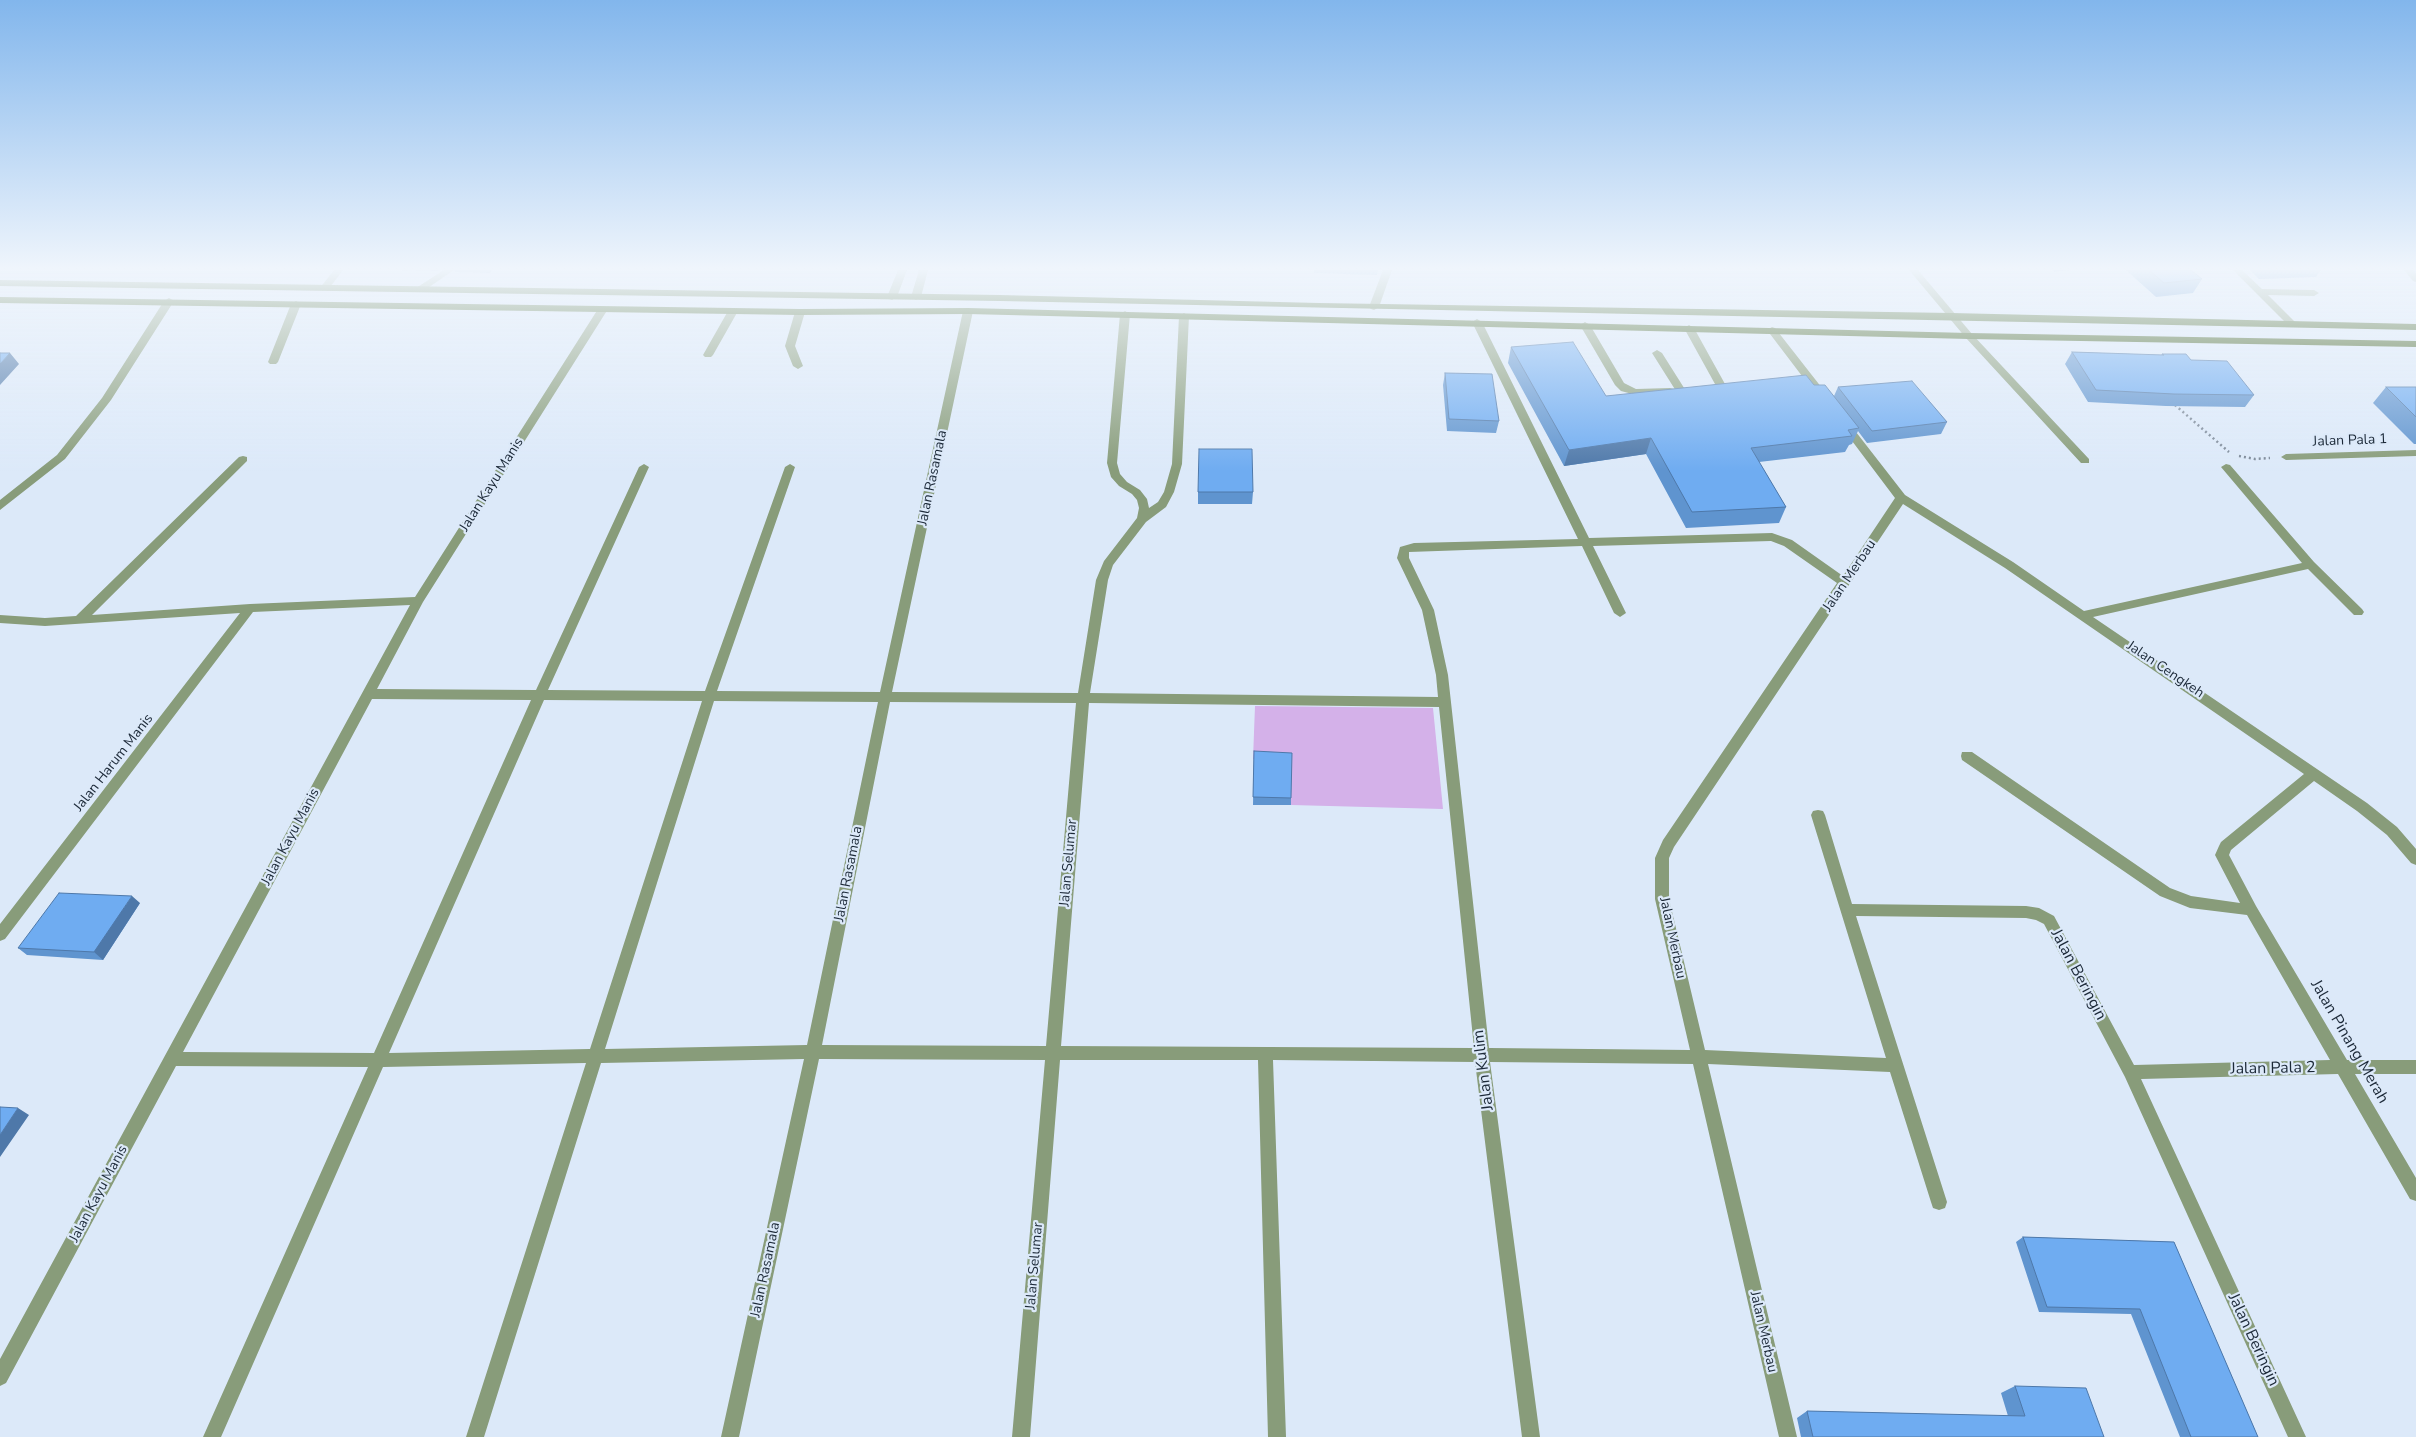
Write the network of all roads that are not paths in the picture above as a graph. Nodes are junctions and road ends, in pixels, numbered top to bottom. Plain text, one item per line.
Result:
1 (146, 337) edge
2 (283, 337) edge
3 (585, 337) edge
4 (718, 337) edge
5 (793, 337) edge
6 (962, 337) edge
7 (1123, 337) edge
8 (1183, 337) edge
9 (1484, 337) edge
10 (1592, 337) edge
11 (1693, 337) edge
12 (1777, 337) edge
13 (1970, 337) edge
14 (2028, 337) edge
15 (2416, 344) edge
16 (1657, 352) dead end
17 (708, 355) dead end
18 (273, 362) dead end
19 (798, 366) dead end
20 (1689, 391) junction
21 (2416, 453) edge
22 (2286, 457) road end
23 (243, 458) dead end
24 (2085, 461) dead end
25 (644, 466) dead end
26 (790, 467) dead end
27 (2226, 467) dead end
28 (1901, 498) junction
29 (0, 506) edge
30 (1142, 519) junction
31 (1583, 541) junction
32 (2310, 565) junction
33 (1846, 583) junction
34 (418, 601) junction
35 (250, 608) junction
36 (2358, 612) dead end
37 (1620, 614) dead end
38 (2083, 615) junction
39 (0, 619) edge
40 (79, 620) junction
41 (369, 694) junction
42 (540, 694) junction
43 (710, 695) junction
44 (885, 696) junction
45 (1083, 698) junction
46 (1445, 702) junction
47 (1967, 756) dead end
48 (2314, 773) junction
49 (1818, 815) dead end
50 (2416, 859) edge
51 (1847, 910) junction
52 (2251, 910) junction
53 (0, 935) edge
54 (813, 1052) junction
55 (1053, 1053) junction
56 (1265, 1053) junction
57 (596, 1055) junction
58 (1482, 1056) junction
59 (1698, 1057) junction
60 (172, 1059) junction
61 (379, 1060) junction
62 (1895, 1065) junction
63 (2344, 1067) junction
64 (2416, 1067) edge
65 (2130, 1072) junction
66 (2416, 1194) edge
67 (1939, 1202) dead end
68 (0, 1377) edge
69 (212, 1437) edge
70 (475, 1437) edge
71 (730, 1437) edge
72 (1021, 1437) edge
73 (1277, 1437) edge
74 (1531, 1437) edge
75 (1788, 1437) edge
76 (2297, 1437) edge

1 - 29 street
2 - 18 street
3 - 34 street, Jalan Kayu Manis
4 - 17 street
5 - 19 street
6 - 44 street, Jalan Rasamala
7 - 30 street
8 - 30 street, Jalan Selumar
9 - 31 street
10 - 20 street
11 - 20 street
12 - 28 street
13 - 24 street
14 - 15 main road
16 - 20 street
21 - 22 street, Jalan Pala 1
23 - 40 street
25 - 42 street
26 - 43 street
27 - 32 street
28 - 33 street, Jalan Merbau
28 - 38 street, Jalan Cengkeh
30 - 45 street, Jalan Selumar
31 - 33 street
31 - 37 street
31 - 46 street, Jalan Kulim
32 - 36 street
32 - 38 street
33 - 59 street, Jalan Merbau
34 - 35 street
34 - 41 street, Jalan Kayu Manis
35 - 40 street
35 - 53 street, Jalan Harum Manis
38 - 48 street, Jalan Cengkeh
39 - 40 street
41 - 42 street
41 - 60 street, Jalan Kayu Manis
42 - 43 street
42 - 61 street
43 - 44 street
43 - 57 street
44 - 45 street
44 - 54 street, Jalan Rasamala
45 - 46 street
45 - 55 street, Jalan Selumar
46 - 58 street, Jalan Kulim
47 - 52 street
48 - 50 street, Jalan Cengkeh
48 - 52 street, Jalan Pinang Merah
49 - 51 street
51 - 62 street
51 - 65 street, Jalan Beringin
52 - 63 street, Jalan Pinang Merah
54 - 55 street
54 - 57 street
54 - 71 street, Jalan Rasamala
55 - 56 street
55 - 72 street, Jalan Selumar
56 - 58 street
56 - 73 street
57 - 61 street
57 - 70 street
58 - 59 street
58 - 74 street, Jalan Kulim
59 - 62 street
59 - 75 street, Jalan Merbau
60 - 61 street
60 - 68 street, Jalan Kayu Manis
61 - 69 street
62 - 67 street
63 - 64 street, Jalan Pala 2
63 - 65 street, Jalan Pala 2
63 - 66 street, Jalan Pinang Merah
65 - 76 street, Jalan Beringin

